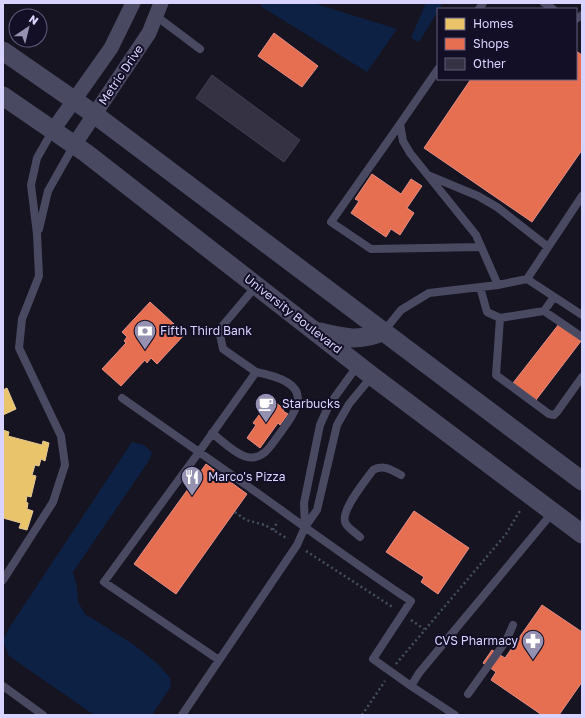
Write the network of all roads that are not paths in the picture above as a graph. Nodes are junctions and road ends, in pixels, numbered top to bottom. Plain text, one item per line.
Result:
1 (133, 3) edge
2 (159, 10) edge
3 (200, 49) dead end
4 (3, 51) edge
5 (437, 70) edge
6 (3, 96) edge
7 (74, 100) junction
8 (94, 114) junction
9 (400, 124) junction
10 (53, 130) junction
11 (74, 145) junction
12 (427, 174) junction
13 (582, 196) edge
14 (37, 234) junction
15 (481, 247) junction
16 (548, 247) junction
17 (527, 279) junction
18 (498, 285) junction
19 (256, 286) junction
20 (480, 287) junction
21 (554, 296) junction
22 (544, 311) junction
23 (582, 315) edge
24 (500, 318) junction
25 (314, 331) junction
26 (384, 331) junction
27 (582, 338) edge
28 (365, 371) junction
29 (256, 372) junction
30 (582, 377) edge
31 (122, 398) dead end
32 (212, 433) junction
33 (199, 452) junction
34 (401, 475) dead end
35 (582, 481) edge
36 (553, 512) junction
37 (305, 527) junction
38 (582, 534) edge
39 (360, 536) dead end
40 (3, 580) edge
41 (513, 625) dead end
42 (219, 660) junction
43 (3, 686) edge
44 (411, 686) junction
45 (468, 694) dead end
46 (43, 715) edge
47 (182, 715) edge
48 (455, 715) edge

1 - 7 street, Metric Drive
2 - 3 lane
2 - 8 street, Metric Drive
4 - 7 street
5 - 9 lane
6 - 10 street, University Boulevard
7 - 8 street
7 - 10 street, Metric Drive
8 - 11 street, Metric Drive
8 - 26 street
9 - 12 lane
9 - 15 lane
10 - 11 street, University Boulevard
10 - 14 lane
11 - 14 lane
11 - 19 street, University Boulevard
12 - 15 lane
12 - 16 lane
13 - 16 lane
14 - 40 lane
15 - 18 lane
16 - 17 lane
17 - 18 lane
17 - 21 lane
18 - 20 lane
19 - 25 street, University Boulevard
19 - 29 lane
20 - 24 lane
20 - 26 lane
21 - 22 lane
21 - 23 lane
22 - 24 lane
22 - 27 lane
24 - 30 lane
25 - 26 street
25 - 28 street, University Boulevard
26 - 35 street
28 - 36 street, University Boulevard
28 - 37 lane
28 - 37 lane
29 - 32 lane
29 - 32 lane
31 - 33 lane
32 - 33 lane
33 - 37 lane
33 - 42 lane
34 - 39 lane
36 - 38 street, University Boulevard
36 - 44 lane
37 - 42 lane
37 - 44 lane
41 - 45 lane
42 - 47 lane
43 - 46 lane
44 - 48 lane

